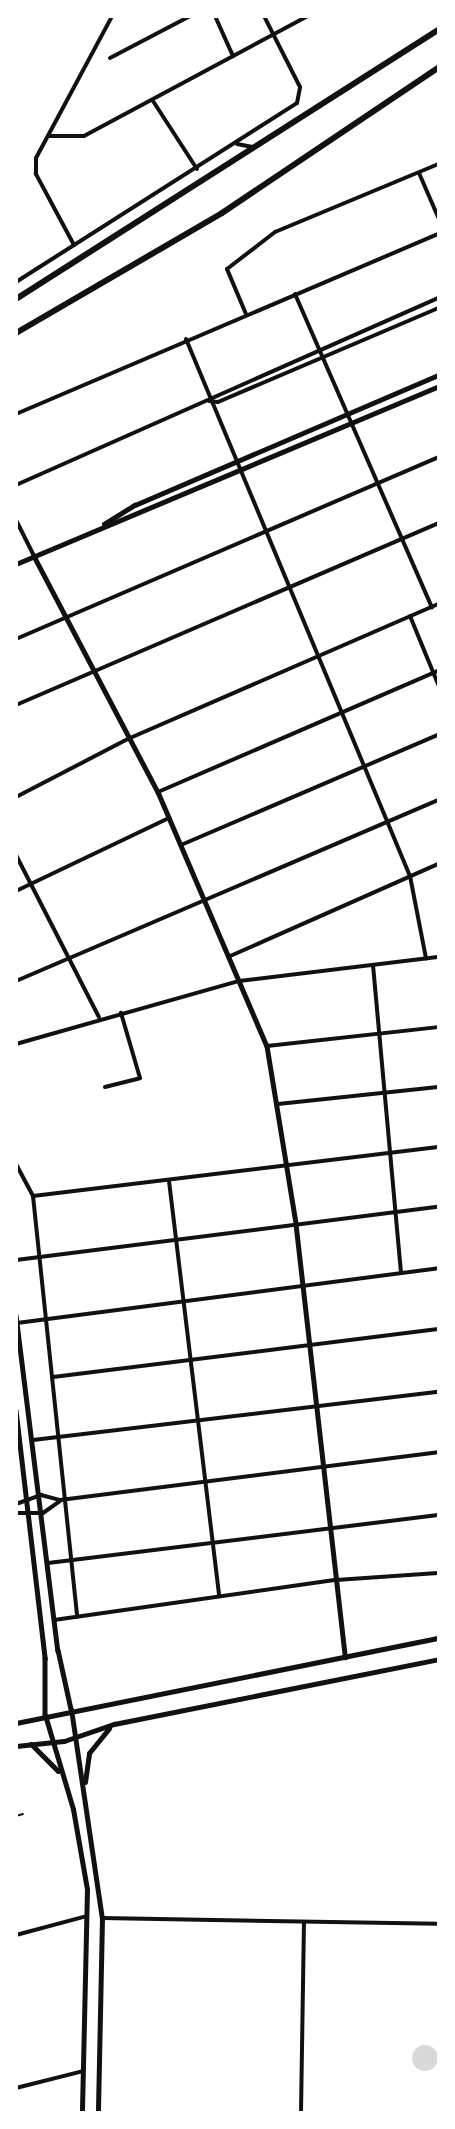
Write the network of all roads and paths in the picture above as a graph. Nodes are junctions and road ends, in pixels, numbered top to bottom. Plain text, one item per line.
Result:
1 (112, 16) edge
2 (190, 16) edge
3 (215, 16) edge
4 (264, 16) edge
5 (308, 16) edge
6 (438, 30) edge
7 (273, 35) junction
8 (233, 56) junction
9 (110, 58) dead end
10 (438, 68) edge
11 (153, 101) junction
12 (48, 136) junction
13 (236, 144) junction
14 (257, 148) junction
15 (438, 164) edge
16 (197, 169) junction
17 (418, 173) junction
18 (438, 216) edge
19 (438, 234) edge
20 (74, 245) junction
21 (16, 282) edge
22 (295, 294) junction
23 (16, 298) edge
24 (438, 298) edge
25 (438, 308) edge
26 (246, 314) junction
27 (16, 333) edge
28 (186, 339) junction
29 (320, 348) junction
30 (324, 357) junction
31 (438, 375) edge
32 (438, 387) edge
33 (208, 401) junction
34 (347, 413) junction
35 (16, 414) edge
36 (353, 425) junction
37 (438, 457) edge
38 (233, 463) junction
39 (238, 474) junction
40 (378, 481) junction
41 (16, 485) edge
42 (16, 520) edge
43 (438, 523) edge
44 (98, 528) junction
45 (264, 531) junction
46 (402, 538) junction
47 (34, 556) junction
48 (16, 564) edge
49 (286, 586) junction
50 (438, 604) edge
51 (432, 607) junction
52 (410, 616) junction
53 (64, 617) junction
54 (16, 639) edge
55 (318, 656) junction
56 (93, 672) junction
57 (436, 672) edge
58 (438, 684) edge
59 (16, 705) edge
60 (340, 712) junction
61 (438, 735) edge
62 (130, 738) junction
63 (364, 767) junction
64 (158, 792) junction
65 (16, 797) edge
66 (438, 800) edge
67 (170, 817) junction
68 (387, 822) junction
69 (182, 845) junction
70 (16, 855) edge
71 (438, 864) edge
72 (410, 876) junction
73 (31, 884) junction
74 (16, 891) edge
75 (203, 898) junction
76 (227, 957) junction
77 (438, 957) edge
78 (66, 958) junction
79 (426, 958) junction
80 (373, 965) junction
81 (16, 981) edge
82 (239, 981) junction
83 (121, 1013) junction
84 (99, 1017) junction
85 (438, 1027) edge
86 (379, 1032) junction
87 (16, 1044) edge
88 (267, 1046) junction
89 (105, 1087) dead end
90 (438, 1087) edge
91 (386, 1093) junction
92 (278, 1104) junction
93 (438, 1147) edge
94 (388, 1154) junction
95 (16, 1164) edge
96 (286, 1166) junction
97 (169, 1181) junction
98 (33, 1196) junction
99 (438, 1208) edge
100 (394, 1213) junction
101 (296, 1224) junction
102 (177, 1238) junction
103 (37, 1256) junction
104 (16, 1260) edge
105 (438, 1268) edge
106 (401, 1272) junction
107 (301, 1284) junction
108 (183, 1300) junction
109 (16, 1315) edge
110 (43, 1319) junction
111 (17, 1323) edge
112 (438, 1329) edge
113 (308, 1345) junction
114 (190, 1360) junction
115 (53, 1377) junction
116 (438, 1392) edge
117 (314, 1405) junction
118 (16, 1410) edge
119 (198, 1420) junction
120 (56, 1438) junction
121 (33, 1440) junction
122 (19, 1445) edge
123 (438, 1452) edge
124 (323, 1467) junction
125 (205, 1481) junction
126 (41, 1495) junction
127 (28, 1497) junction
128 (60, 1500) junction
129 (16, 1504) edge
130 (16, 1513) edge
131 (43, 1514) junction
132 (438, 1515) edge
133 (30, 1516) junction
134 (331, 1528) junction
135 (214, 1544) junction
136 (68, 1560) junction
137 (48, 1563) junction
138 (438, 1573) edge
139 (336, 1580) junction
140 (219, 1596) junction
141 (77, 1617) junction
142 (54, 1620) junction
143 (438, 1638) edge
144 (345, 1657) junction
145 (438, 1659) edge
146 (71, 1709) junction
147 (45, 1715) junction
148 (16, 1723) edge
149 (114, 1724) junction
150 (76, 1736) junction
151 (30, 1743) junction
152 (51, 1743) junction
153 (16, 1746) edge
154 (63, 1781) junction
155 (84, 1799) junction
156 (23, 1814) dead end
157 (16, 1816) edge
158 (87, 1916) junction
159 (102, 1918) junction
160 (304, 1922) junction
161 (438, 1924) edge
162 (16, 1935) edge
163 (83, 2071) junction
164 (16, 2088) edge
165 (82, 2112) edge
166 (98, 2112) edge
167 (301, 2112) edge

1 - 12 street
2 - 9 street
3 - 8 street
4 - 7 street
5 - 7 street
6 - 14 highway
7 - 8 street
7 - 13 street
8 - 11 street
10 - 27 highway
11 - 12 street
11 - 16 street
12 - 20 street
13 - 14 street
13 - 16 street
14 - 23 highway
15 - 17 street
16 - 20 street
17 - 18 street
17 - 26 street
19 - 22 street
20 - 21 street
22 - 26 street
22 - 29 street
24 - 29 street
25 - 30 street
26 - 28 street
28 - 33 street
28 - 35 street
29 - 30 street
29 - 33 street
30 - 33 street
30 - 34 street
31 - 34 street
32 - 36 street
33 - 38 street
33 - 41 street
34 - 36 street
34 - 38 street
36 - 39 street
36 - 40 street
37 - 40 street
38 - 39 street
38 - 44 street
39 - 44 street
39 - 45 street
40 - 45 street
40 - 46 street
42 - 47 street
43 - 46 street
44 - 47 street
45 - 49 street
45 - 53 street
46 - 49 street
46 - 51 street
47 - 48 street
47 - 53 street
49 - 55 street
49 - 56 street
50 - 51 street
51 - 52 street
52 - 55 street
52 - 57 street
53 - 54 street
53 - 56 street
55 - 60 street
55 - 62 street
56 - 59 street
56 - 62 street
57 - 58 street
57 - 60 street
60 - 63 street
60 - 64 street
61 - 63 street
62 - 64 street
62 - 65 street
63 - 68 street
63 - 69 street
64 - 67 street
66 - 68 street
67 - 69 street
67 - 73 street
68 - 72 street
68 - 75 street
69 - 75 street
70 - 73 street
71 - 72 street
72 - 76 street
72 - 79 street
73 - 74 street
73 - 78 street
75 - 76 street
75 - 78 street
76 - 82 street
77 - 79 street
78 - 81 street
78 - 84 street
79 - 80 street
80 - 82 street
80 - 86 street
82 - 83 street
82 - 88 street
83 - 84 street
83 - 89 street
84 - 87 street
85 - 86 street
86 - 88 street
86 - 91 street
88 - 92 street
90 - 91 street
91 - 92 street
91 - 94 street
92 - 96 street
93 - 94 street
94 - 96 street
94 - 100 street
95 - 98 street
96 - 97 street
96 - 101 street
97 - 98 street
97 - 102 street
98 - 103 street
99 - 100 street
100 - 101 street
100 - 106 street
101 - 102 street
101 - 107 street
102 - 103 street
102 - 108 street
103 - 104 street
103 - 110 street
105 - 106 street
106 - 107 street
107 - 108 street
107 - 113 street
108 - 110 street
108 - 114 street
109 - 111 street
110 - 111 street
110 - 115 street
111 - 121 street
112 - 113 street
113 - 114 street
113 - 117 street
114 - 115 street
114 - 119 street
115 - 120 street
116 - 117 street
117 - 119 street
117 - 124 street
118 - 122 street
119 - 120 street
119 - 125 street
120 - 121 street
120 - 128 street
121 - 126 street
122 - 127 street
123 - 124 street
124 - 125 street
124 - 134 street
125 - 128 street
125 - 135 street
126 - 127 street
126 - 128 street
126 - 131 street
127 - 129 street
127 - 133 street
128 - 131 street
128 - 136 street
130 - 133 street
131 - 133 street
131 - 137 street
132 - 134 street
133 - 147 street
134 - 135 street
134 - 139 street
135 - 136 street
135 - 140 street
136 - 137 street
136 - 141 street
137 - 142 street
138 - 139 street
139 - 140 street
139 - 144 street
140 - 141 street
141 - 142 street
142 - 146 street
143 - 144 main road
144 - 146 main road
145 - 149 main road
146 - 147 main road
146 - 150 main road
147 - 148 main road
147 - 152 main road
149 - 150 main road
149 - 155 main road
150 - 152 main road
150 - 155 main road
151 - 152 main road
151 - 153 main road
151 - 154 main road
152 - 154 main road
154 - 158 main road
155 - 159 main road
156 - 157 lane
158 - 162 street
158 - 163 main road
159 - 160 street
159 - 166 main road
160 - 161 street
160 - 167 street
163 - 164 street
163 - 165 main road

